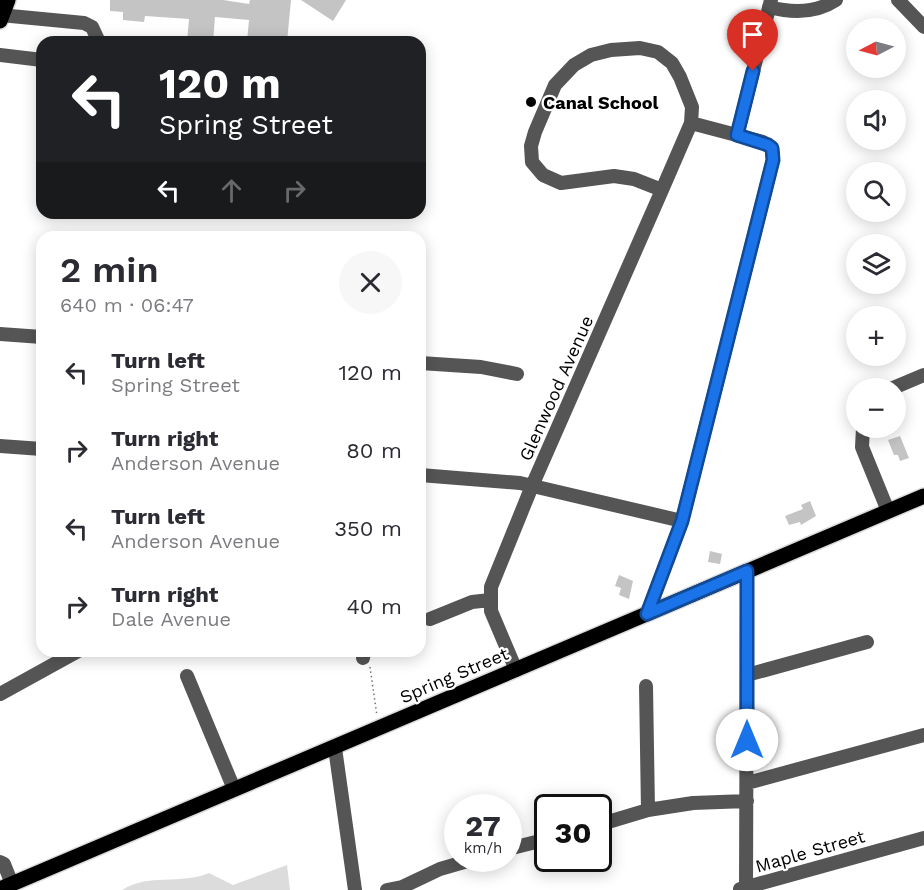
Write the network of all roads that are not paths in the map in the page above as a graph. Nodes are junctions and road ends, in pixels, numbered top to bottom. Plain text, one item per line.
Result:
1 (8, 0) edge
2 (836, 0) edge
3 (898, 0) edge
4 (770, 3) edge
5 (1, 18) edge
6 (924, 27) edge
7 (96, 36) edge
8 (0, 55) edge
9 (36, 59) edge
10 (691, 123) junction
11 (737, 135) junction
12 (662, 190) junction
13 (0, 334) edge
14 (36, 337) edge
15 (426, 363) edge
16 (517, 374) dead end
17 (924, 375) edge
18 (906, 383) edge
19 (862, 438) edge
20 (0, 446) edge
21 (36, 449) edge
22 (426, 475) edge
23 (532, 486) junction
24 (924, 496) edge
25 (888, 511) junction
26 (682, 521) junction
27 (747, 571) junction
28 (490, 600) junction
29 (647, 614) junction
30 (430, 619) dead end
31 (867, 642) dead end
32 (67, 657) edge
33 (516, 670) junction
34 (747, 675) junction
35 (188, 676) dead end
36 (646, 686) dead end
37 (0, 694) edge
38 (924, 735) edge
39 (335, 748) junction
40 (747, 783) junction
41 (234, 789) junction
42 (747, 801) junction
43 (648, 810) junction
44 (612, 821) edge
45 (924, 838) edge
46 (0, 862) edge
47 (444, 868) edge
48 (6, 887) edge
49 (744, 889) edge
50 (355, 890) edge
51 (387, 890) edge

1 - 5 main road
2 - 4 street
3 - 6 street
4 - 11 street
5 - 7 street
8 - 9 street
10 - 11 street
10 - 12 street, Glenwood Avenue
10 - 12 street
11 - 26 street
12 - 23 street, Glenwood Avenue
13 - 14 street
15 - 16 street
17 - 18 street
19 - 25 street
20 - 21 street
22 - 23 street
23 - 26 street
23 - 28 street, Glenwood Avenue
24 - 25 main road, Spring Street
25 - 27 main road, Spring Street
26 - 29 street
27 - 29 main road, Spring Street
27 - 34 street
28 - 30 street
28 - 33 street
29 - 33 main road, Spring Street
31 - 34 street
32 - 37 street
33 - 39 main road, Spring Street
34 - 40 street
35 - 41 street
36 - 43 street
38 - 40 street
39 - 41 main road, Spring Street
39 - 50 street
40 - 42 street
41 - 48 main road, Spring Street
42 - 43 street
42 - 49 street
43 - 44 street
45 - 49 street, Maple Street
46 - 48 street
47 - 51 street

